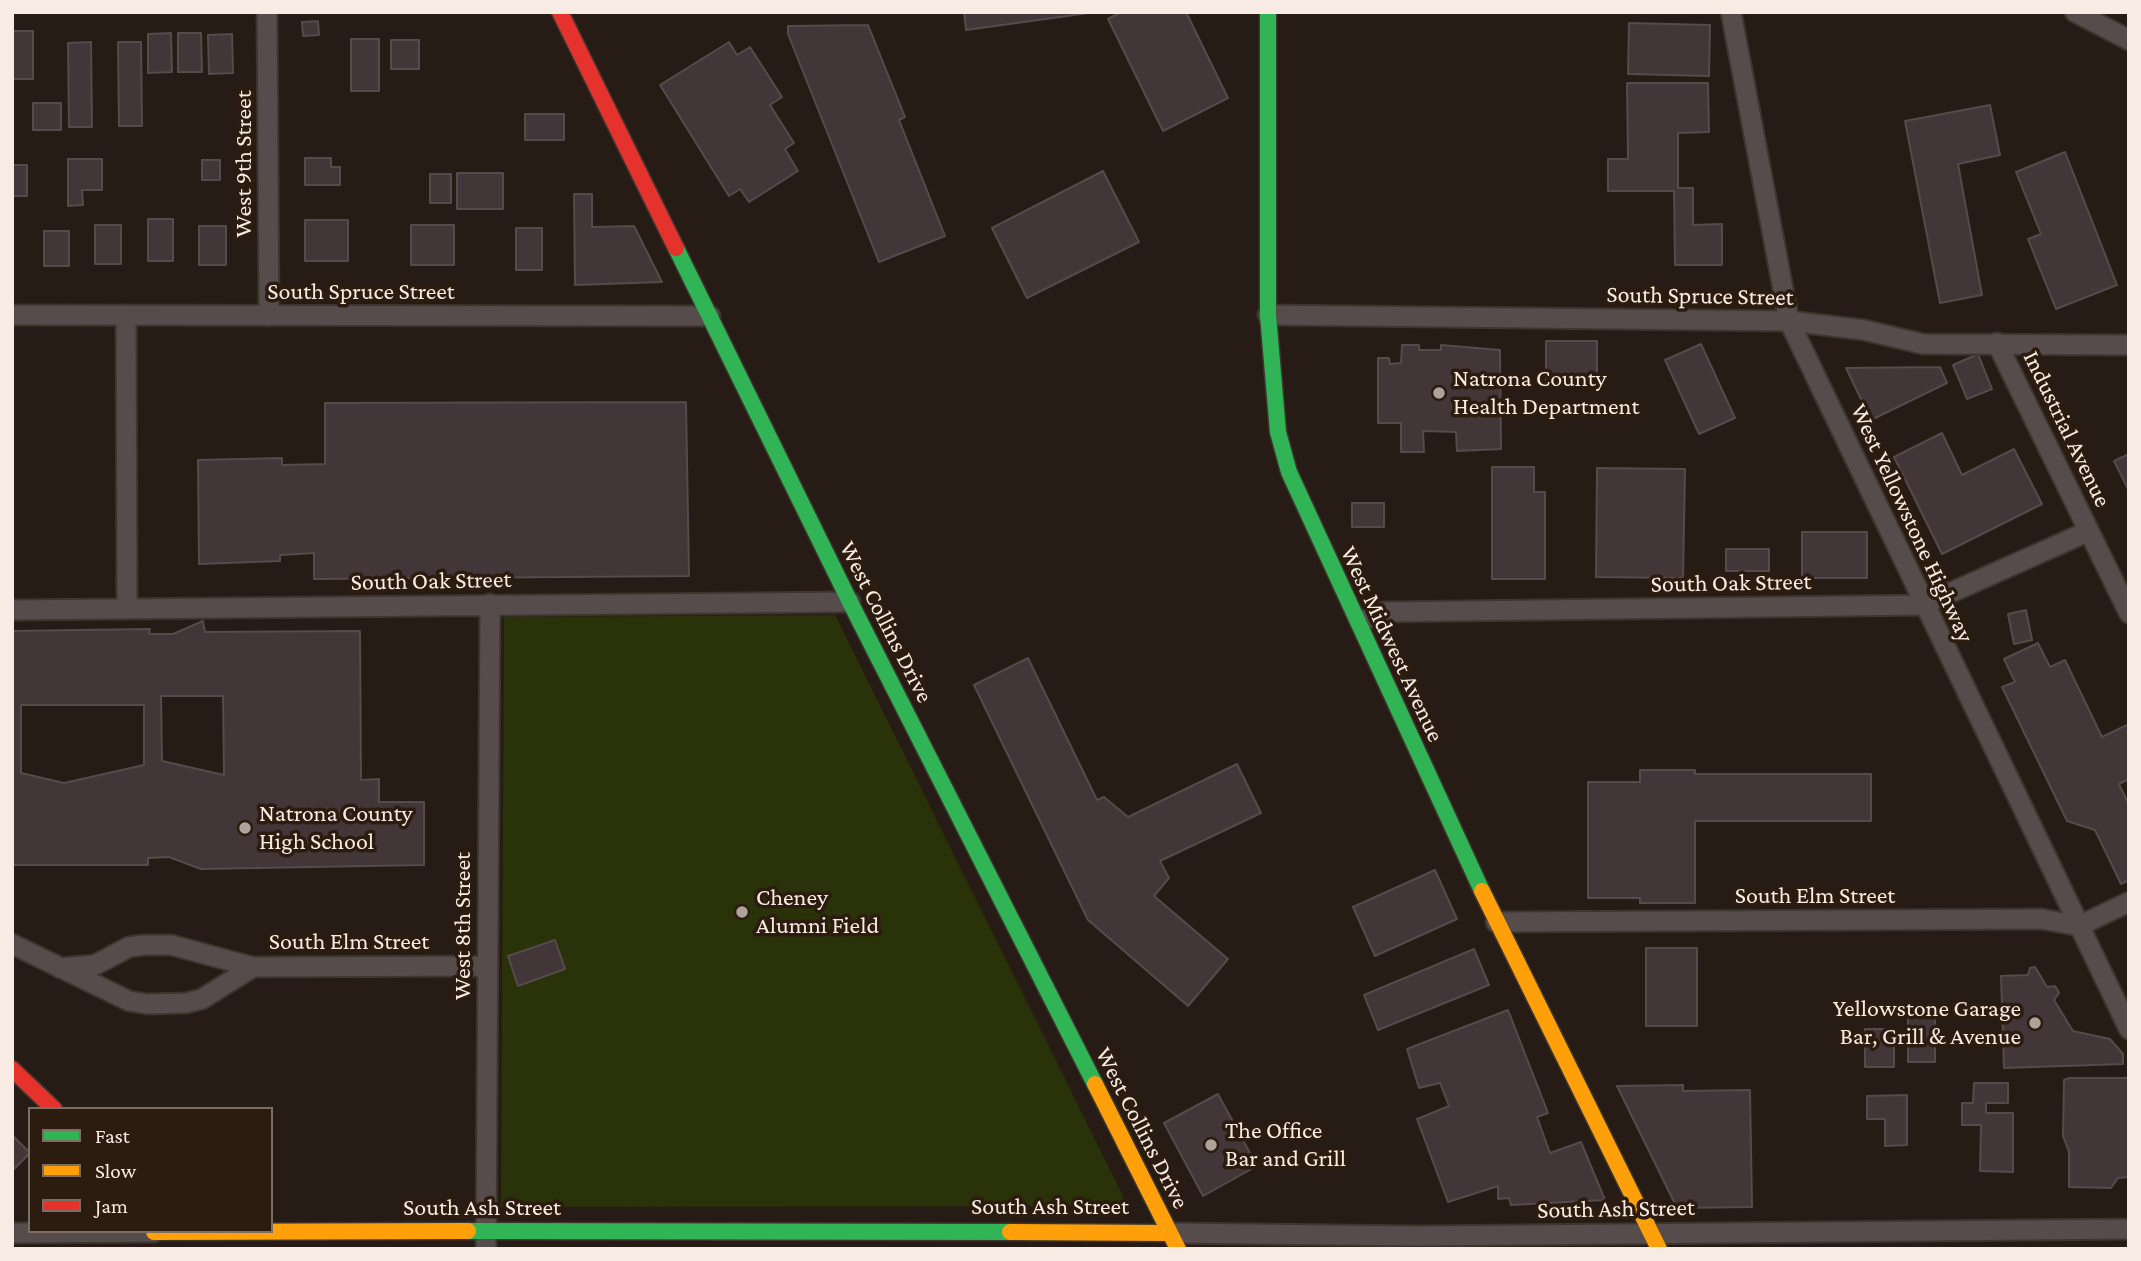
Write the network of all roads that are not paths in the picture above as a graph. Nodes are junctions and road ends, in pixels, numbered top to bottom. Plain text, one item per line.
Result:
1 (267, 12) edge
2 (560, 12) edge
3 (1268, 12) edge
4 (1731, 12) edge
5 (2075, 12) edge
6 (2129, 40) edge
7 (12, 315) edge
8 (1268, 315) junction
9 (126, 316) junction
10 (269, 316) junction
11 (710, 316) junction
12 (1788, 321) junction
13 (1997, 343) junction
14 (2129, 345) edge
15 (2089, 531) junction
16 (850, 602) junction
17 (489, 604) junction
18 (1923, 605) junction
19 (127, 609) junction
20 (12, 610) edge
21 (2129, 613) edge
22 (1360, 622) junction
23 (2129, 902) edge
24 (1496, 922) junction
25 (2079, 926) junction
26 (12, 944) edge
27 (487, 966) junction
28 (253, 967) junction
29 (61, 968) junction
30 (2129, 1029) edge
31 (12, 1069) edge
32 (52, 1107) edge
33 (2129, 1229) edge
34 (191, 1233) edge
35 (806, 1239) edge
36 (486, 1241) edge
37 (1174, 1241) edge
38 (1655, 1241) edge

1 - 10 street, West 9th Street
2 - 11 street, West Collins Drive
3 - 8 street, West Midwest Avenue
4 - 12 street, West Yellowstone Highway
5 - 6 street
7 - 9 street, South Spruce Street
8 - 12 street, South Spruce Street
8 - 22 street, West Midwest Avenue
9 - 10 street, South Spruce Street
9 - 19 street
10 - 11 street, South Spruce Street
11 - 16 street, West Collins Drive
12 - 13 street, South Spruce Street
12 - 18 street, West Yellowstone Highway
13 - 14 street, South Spruce Street
13 - 15 street, Industrial Avenue
15 - 18 street, South Oak Street
15 - 21 street, Industrial Avenue
16 - 17 street, South Oak Street
16 - 37 street, West Collins Drive
17 - 19 street, South Oak Street
17 - 27 street, West 8th Street
18 - 22 street, South Oak Street
18 - 25 street, West Yellowstone Highway
19 - 20 street, South Oak Street
22 - 24 street, West Midwest Avenue
23 - 25 street
24 - 25 street, South Elm Street
24 - 38 street, West Midwest Avenue
25 - 30 street, West Yellowstone Highway
26 - 29 street, South Elm Street
27 - 28 street, South Elm Street
27 - 36 street, West 8th Street
28 - 29 street, South Elm Street
28 - 29 street, South Elm Street
31 - 32 street
33 - 38 street, South Ash Street
34 - 36 street, South Ash Street
35 - 36 street, South Ash Street
35 - 37 street, South Ash Street
37 - 38 street, South Ash Street

